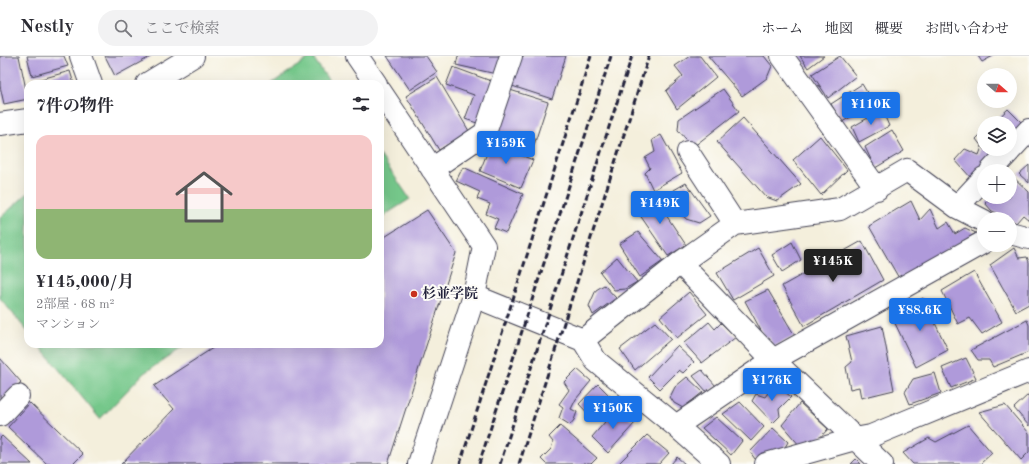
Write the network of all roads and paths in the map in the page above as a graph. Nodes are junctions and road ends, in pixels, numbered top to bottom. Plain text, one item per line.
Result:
1 (81, 56) edge
2 (193, 56) edge
3 (357, 56) edge
4 (511, 56) edge
5 (782, 56) edge
6 (90, 80) edge
7 (154, 80) edge
8 (373, 80) edge
9 (384, 96) edge
10 (24, 121) edge
11 (0, 124) edge
12 (1029, 130) edge
13 (688, 152) dead end
14 (997, 164) edge
15 (432, 169) junction
16 (977, 186) edge
17 (877, 189) junction
18 (957, 207) junction
19 (977, 217) edge
20 (735, 224) junction
21 (1017, 235) edge
22 (1029, 238) edge
23 (977, 246) edge
24 (680, 264) junction
25 (474, 296) junction
26 (583, 340) junction
27 (773, 360) junction
28 (1029, 371) edge
29 (18, 396) dead end
30 (0, 415) edge
31 (676, 426) junction
32 (855, 438) junction
33 (419, 464) edge
34 (719, 464) edge
35 (766, 464) edge
36 (882, 464) edge

1 - 6 street
2 - 7 street
3 - 8 street
4 - 15 street
5 - 17 street
9 - 15 street
10 - 11 street
12 - 14 street
13 - 20 street
15 - 25 street
16 - 18 street
17 - 18 street
17 - 20 street
18 - 19 street
20 - 24 street
21 - 22 street
23 - 27 street
24 - 26 street
24 - 27 street
25 - 26 street
25 - 33 street
26 - 31 street
27 - 31 street
27 - 32 street
28 - 32 street
29 - 30 street
31 - 34 street
32 - 35 street
32 - 36 street

